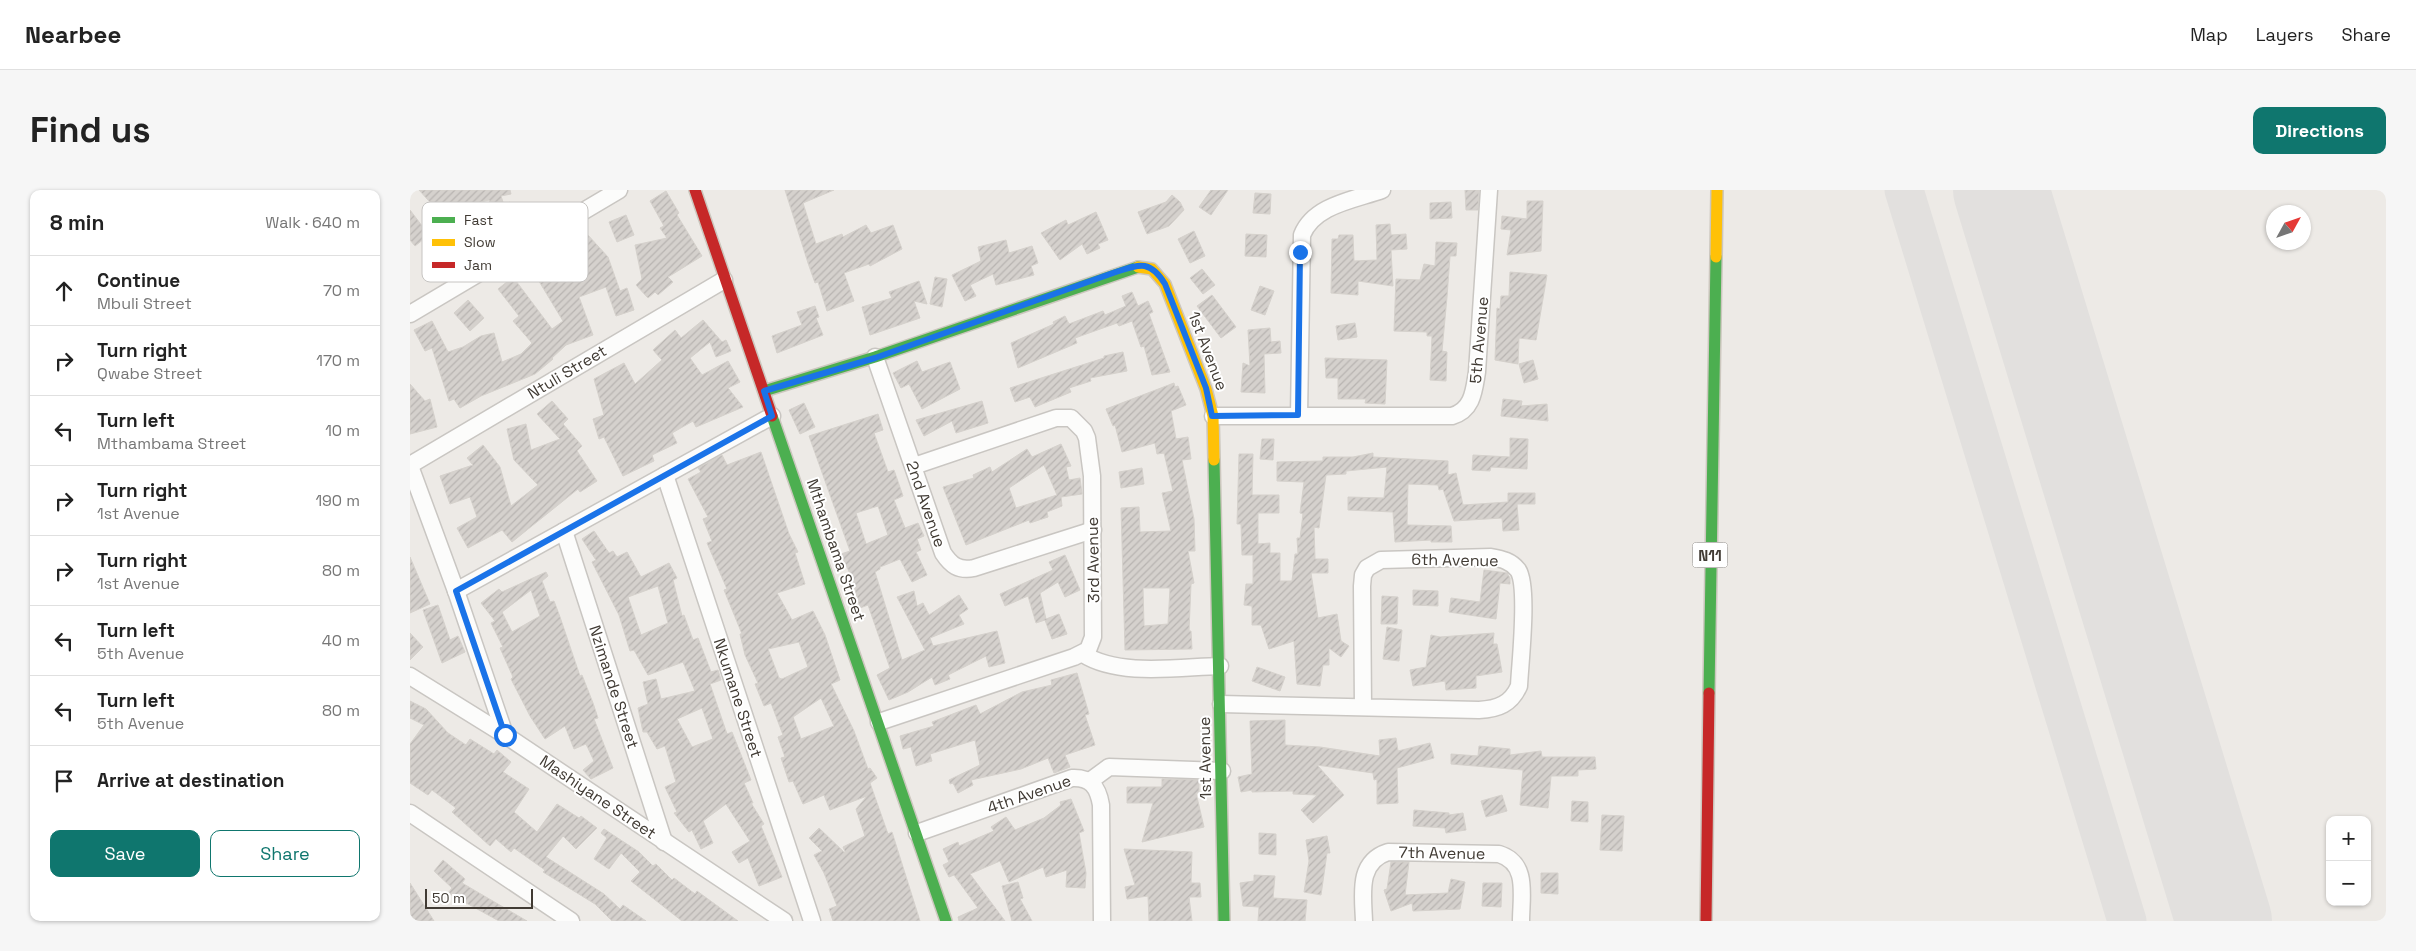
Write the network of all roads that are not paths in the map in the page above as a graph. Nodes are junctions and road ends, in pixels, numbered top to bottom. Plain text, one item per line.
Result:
1 (619, 190) edge
2 (695, 190) edge
3 (1382, 190) edge
4 (1489, 190) edge
5 (1717, 190) edge
6 (588, 208) edge
7 (724, 280) junction
8 (464, 282) edge
9 (410, 314) edge
10 (875, 358) junction
11 (764, 391) junction
12 (1298, 415) junction
13 (772, 416) junction
14 (1212, 416) junction
15 (410, 465) edge
16 (914, 466) junction
17 (665, 475) junction
18 (1093, 530) junction
19 (564, 532) junction
20 (456, 591) junction
21 (1083, 654) junction
22 (1220, 666) junction
23 (410, 676) edge
24 (1221, 704) junction
25 (1362, 707) junction
26 (879, 722) junction
27 (505, 735) junction
28 (1222, 771) junction
29 (1090, 781) junction
30 (410, 814) edge
31 (917, 833) junction
32 (664, 842) junction
33 (572, 921) edge
34 (784, 921) edge
35 (812, 921) edge
36 (946, 921) edge
37 (1102, 921) edge
38 (1224, 921) edge
39 (1364, 921) edge
40 (1522, 921) edge
41 (1706, 921) edge

1 - 6 street
2 - 7 main road, Mthambama Street
3 - 12 street
4 - 12 street, 5th Avenue
5 - 41 main road, N11
7 - 11 main road, Mthambama Street
7 - 15 street, Ntuli Street
8 - 9 street
10 - 11 main road, 1st Avenue
10 - 14 main road, 1st Avenue
10 - 16 street, 2nd Avenue
11 - 13 main road, Mthambama Street
12 - 14 street, 5th Avenue
13 - 17 street
13 - 26 main road, Mthambama Street
14 - 22 main road, 1st Avenue
15 - 20 street
16 - 18 street, 2nd Avenue
16 - 18 street, 3rd Avenue
17 - 19 street
17 - 35 street, Nkumane Street
18 - 21 street, 3rd Avenue
19 - 20 street
19 - 32 street, Nzimande Street
20 - 27 street
21 - 22 street
21 - 26 street
22 - 24 main road, 1st Avenue
23 - 27 street, Mashiyane Street
24 - 25 street, 6th Avenue
24 - 28 main road, 1st Avenue
25 - 25 street, 6th Avenue
26 - 31 main road, Mthambama Street
27 - 32 street, Mashiyane Street
28 - 29 street
28 - 38 main road, 1st Avenue
29 - 31 street, 4th Avenue
29 - 37 street, 4th Avenue
30 - 33 street
31 - 36 main road, Mthambama Street
32 - 34 street, Mashiyane Street
39 - 40 street, 7th Avenue

